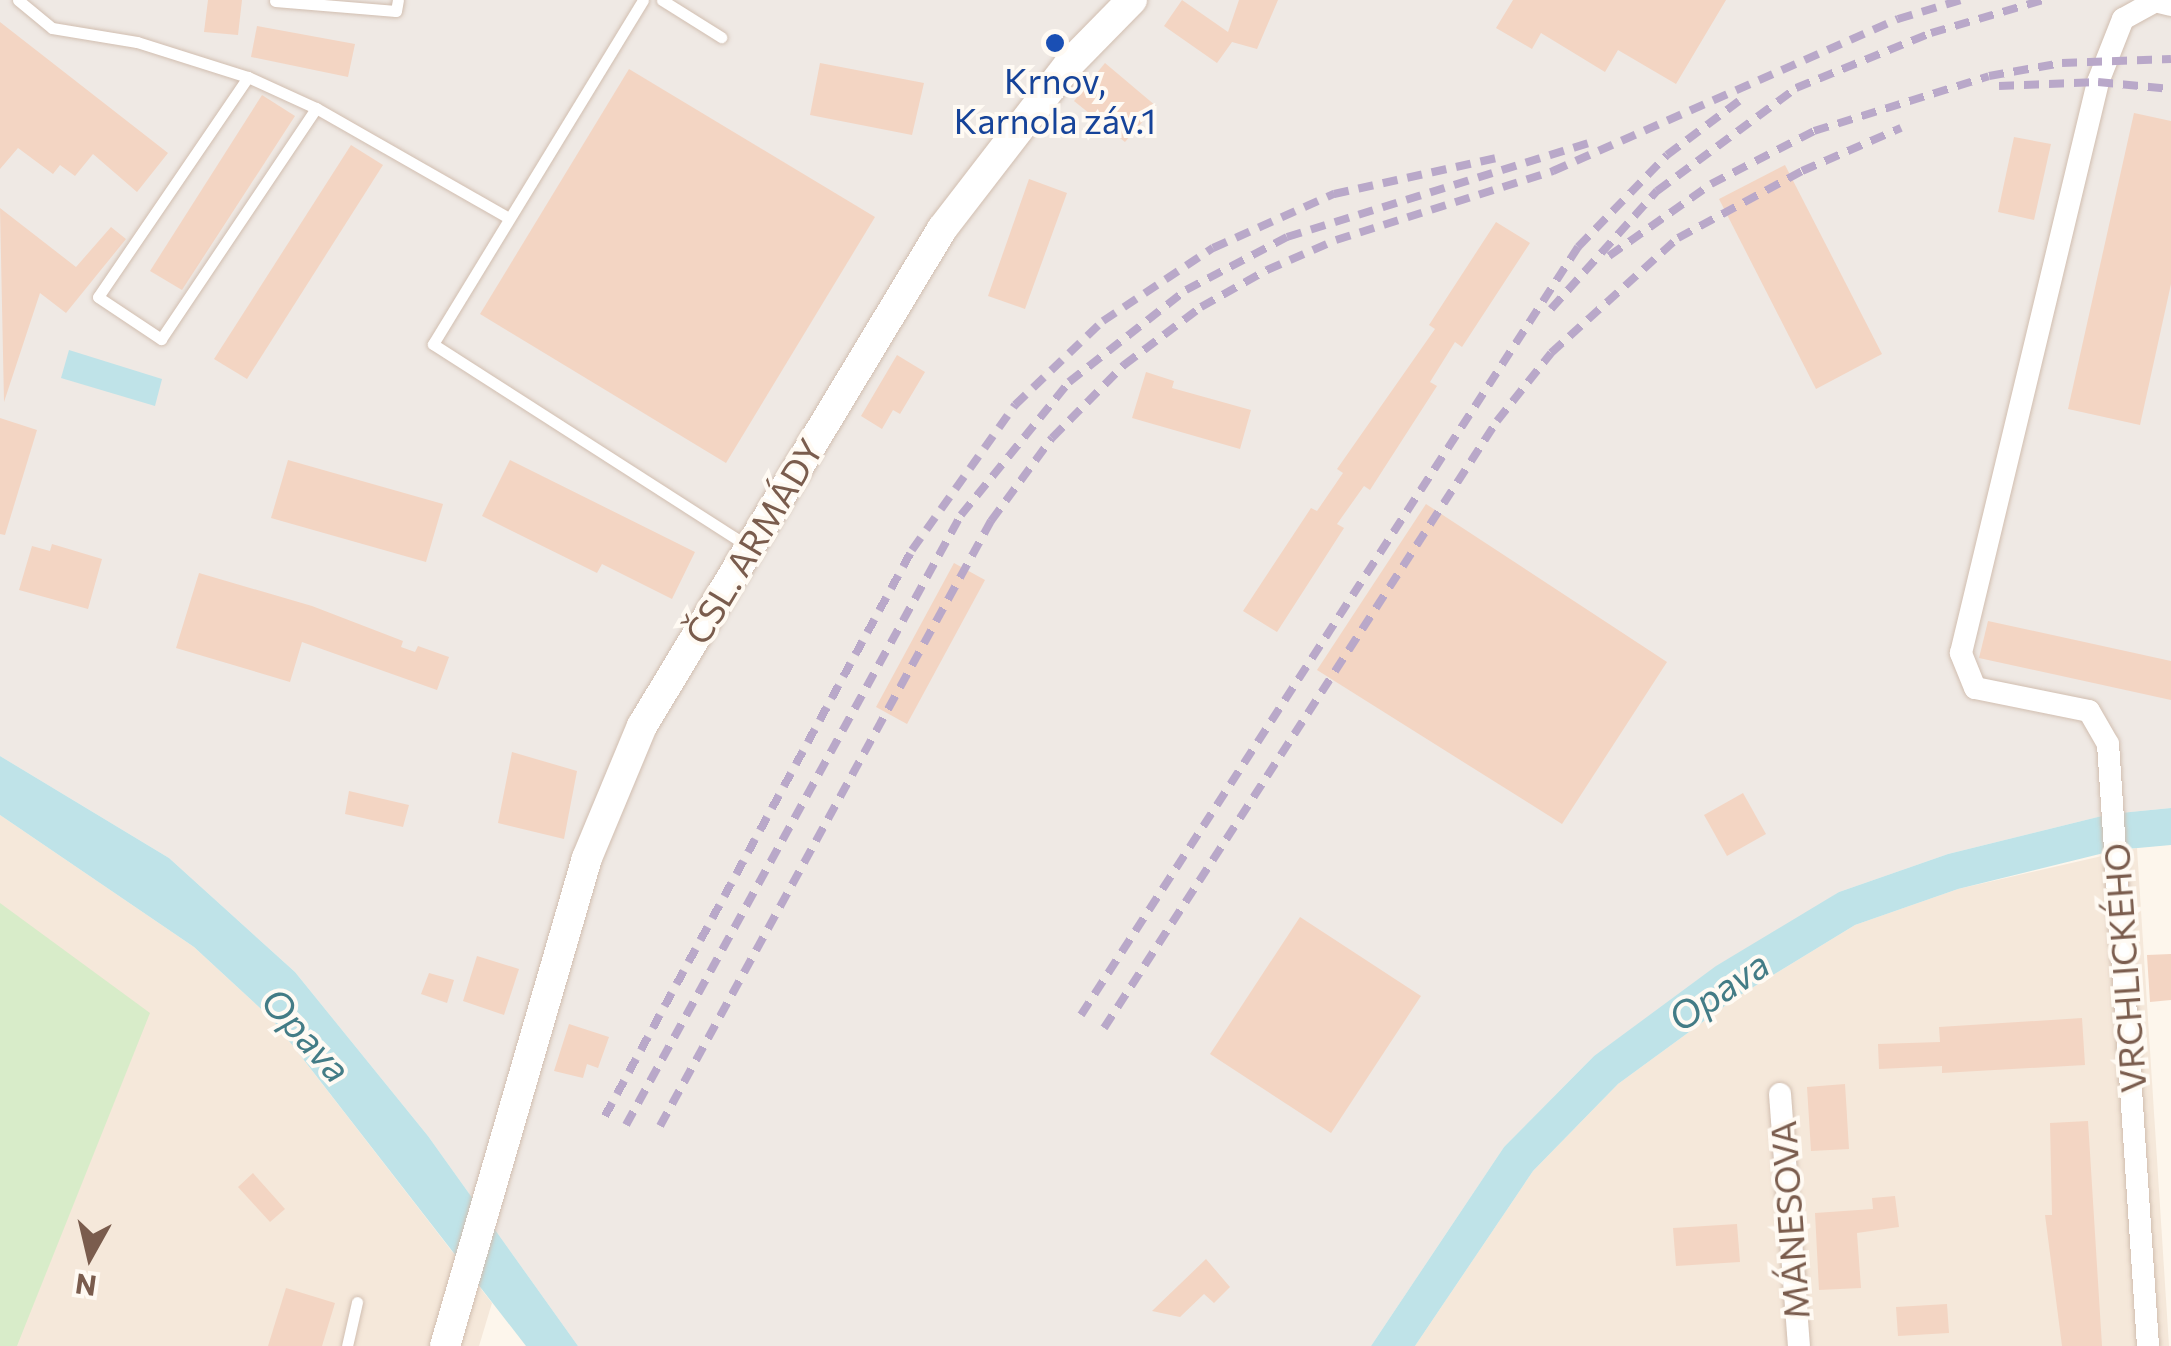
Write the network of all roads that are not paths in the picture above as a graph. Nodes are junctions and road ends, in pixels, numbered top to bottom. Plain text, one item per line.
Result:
1 (18, 0) edge
2 (398, 0) edge
3 (643, 0) edge
4 (662, 0) edge
5 (1132, 0) edge
6 (275, 1) edge
7 (2171, 5) edge
8 (721, 38) dead end
9 (248, 76) junction
10 (316, 108) junction
11 (509, 218) junction
12 (750, 547) junction
13 (1780, 1094) dead end
14 (357, 1302) dead end
15 (347, 1346) edge
16 (445, 1346) edge
17 (1798, 1346) edge
18 (2148, 1346) edge

1 - 9 lane
2 - 6 lane
3 - 11 lane
4 - 8 lane
5 - 12 main road, ČSL. ARMÁDY
7 - 18 street, VRCHLICKÉHO
9 - 10 lane
9 - 10 lane
10 - 11 lane
11 - 12 lane
12 - 16 main road, ČSL. ARMÁDY
13 - 17 street, MÁNESOVA
14 - 15 lane

